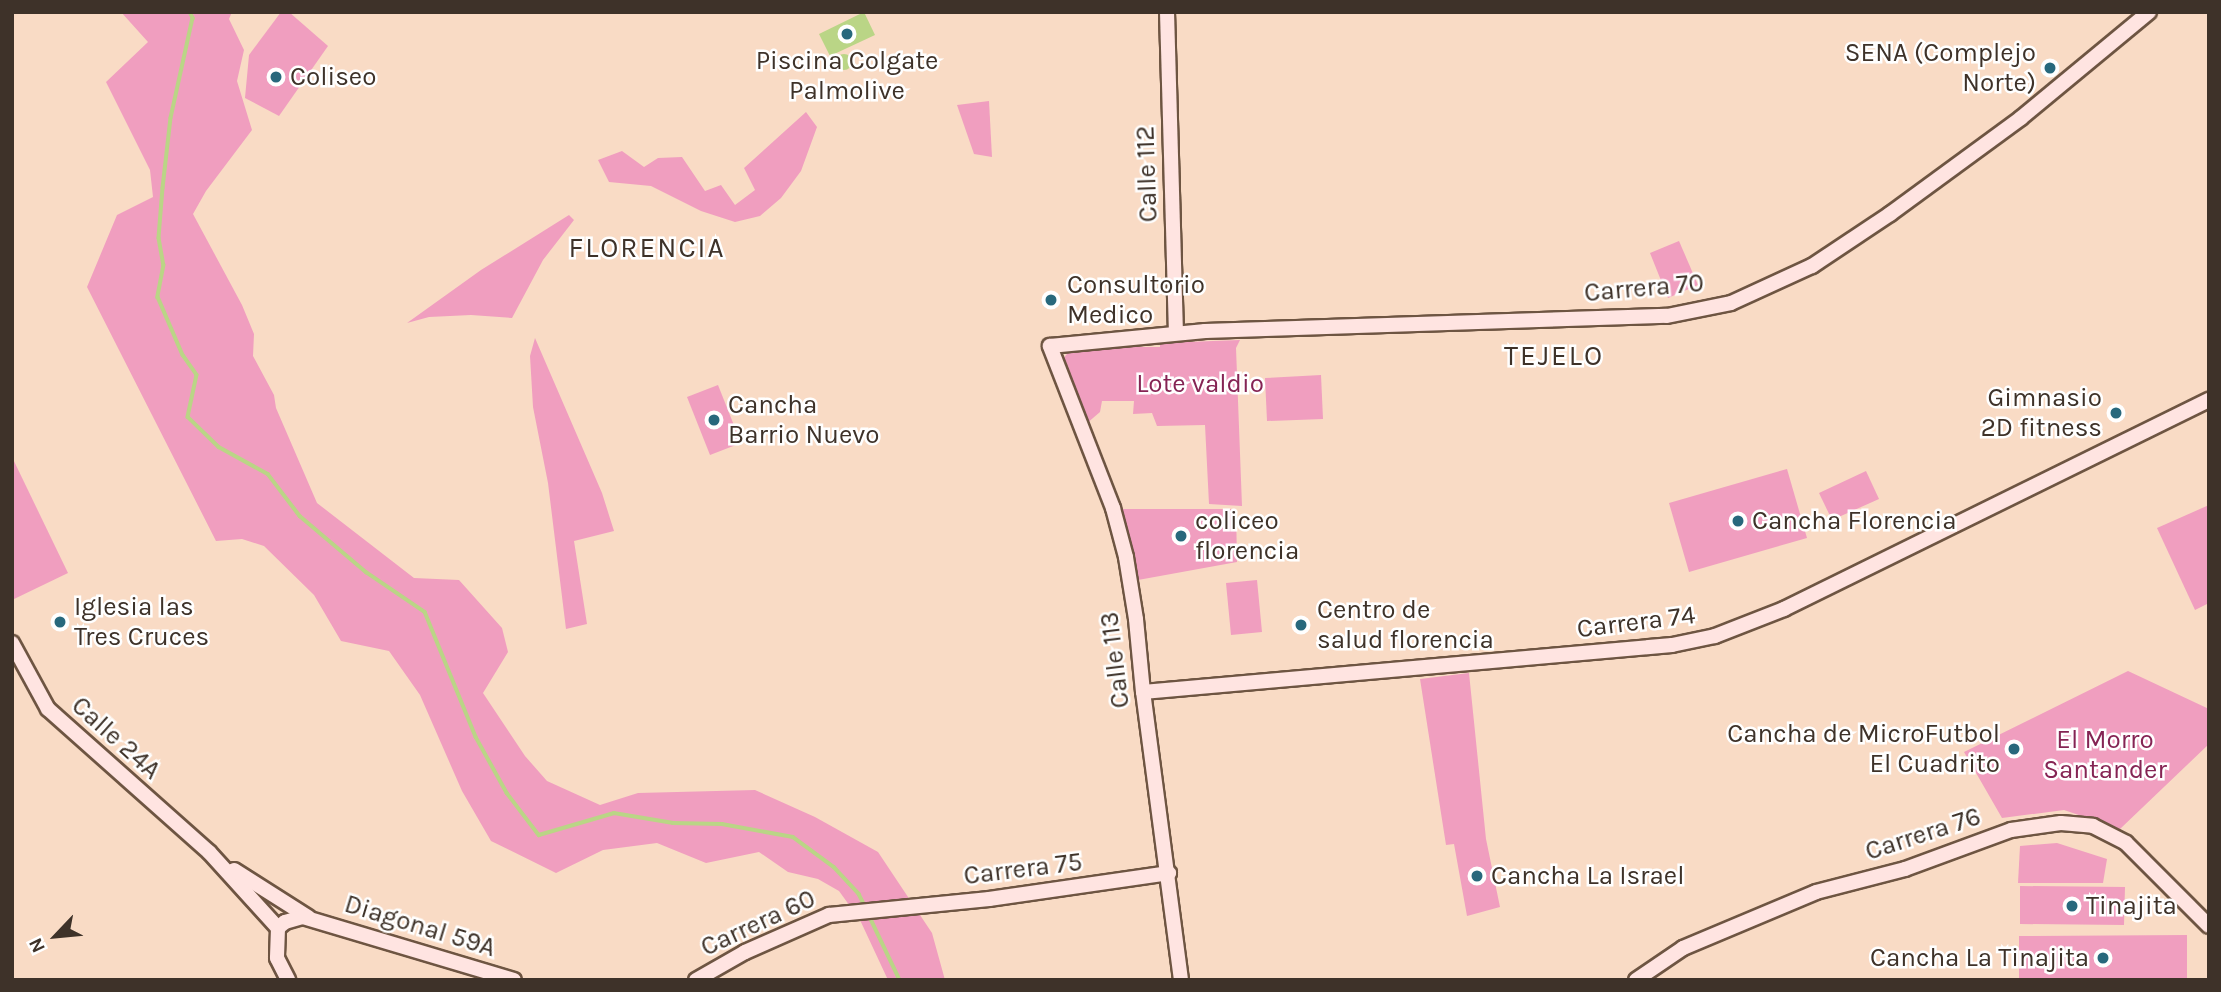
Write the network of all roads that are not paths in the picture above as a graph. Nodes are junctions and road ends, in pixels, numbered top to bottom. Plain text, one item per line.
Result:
1 (1167, 12) edge
2 (2149, 12) edge
3 (1176, 333) junction
4 (1050, 346) joint
5 (2209, 400) edge
6 (12, 643) edge
7 (1143, 692) junction
8 (209, 852) junction
9 (1169, 873) junction
10 (278, 899) joint
11 (884, 910) joint
12 (313, 919) junction
13 (2209, 926) edge
14 (278, 928) junction
15 (288, 980) edge
16 (514, 980) edge
17 (696, 980) edge
18 (1181, 980) edge
19 (1636, 980) edge

1 - 3 main road, Calle 112
2 - 3 main road, Carrera 70
3 - 4 main road, Carrera 70
4 - 7 main road, Calle 113
5 - 7 main road, Carrera 74
6 - 8 main road, Calle 24A
7 - 9 main road, Calle 113
8 - 10 main road, Calle 24A
8 - 14 main road, Calle 24A
9 - 11 main road, Carrera 75
9 - 18 main road, Calle 113
10 - 12 main road, Diagonal 59A
11 - 17 main road, Carrera 60
12 - 14 main road, Diagonal 59A
12 - 16 main road, Diagonal 59A
13 - 19 main road, Carrera 76
14 - 15 main road

